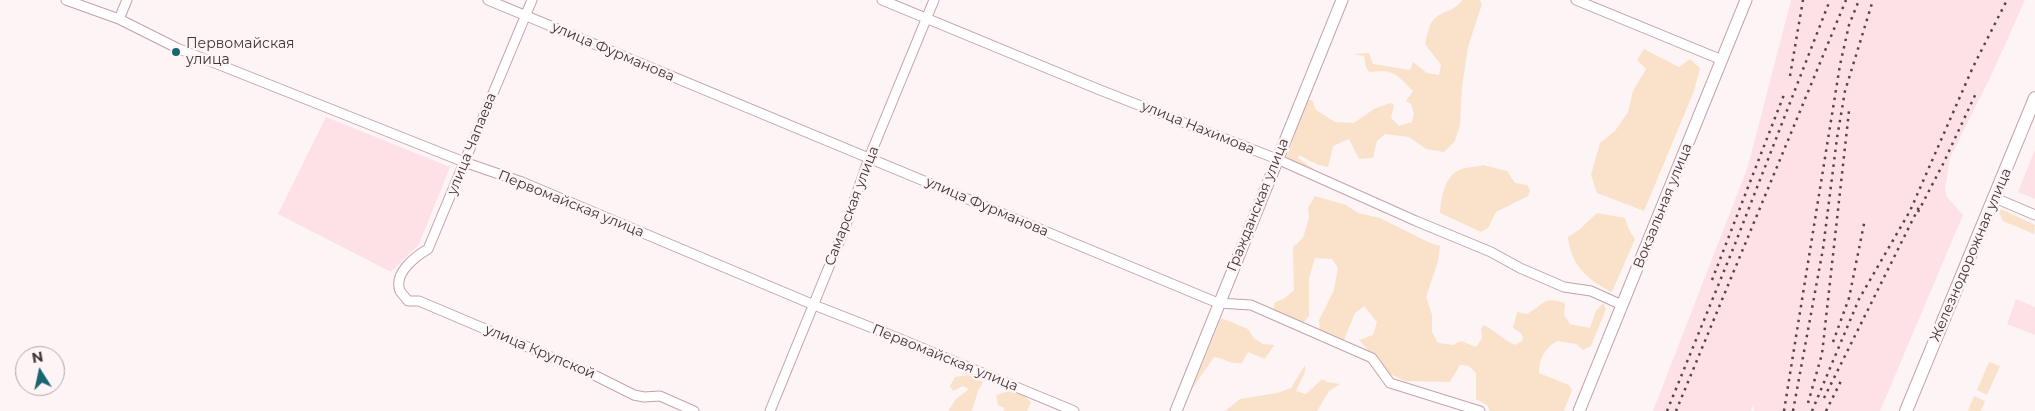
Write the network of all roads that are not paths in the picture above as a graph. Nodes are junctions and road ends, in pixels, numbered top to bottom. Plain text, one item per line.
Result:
1 (66, 0) edge
2 (127, 0) edge
3 (488, 0) edge
4 (532, 0) edge
5 (882, 0) edge
6 (934, 0) edge
7 (1342, 0) edge
8 (1576, 0) edge
9 (1746, 0) edge
10 (526, 14) junction
11 (119, 19) junction
12 (926, 19) junction
13 (1722, 60) junction
14 (2035, 98) edge
15 (869, 158) junction
16 (1277, 160) junction
17 (464, 162) junction
18 (1995, 198) junction
19 (2035, 215) edge
20 (400, 278) joint
21 (1218, 303) junction
22 (814, 305) junction
23 (1622, 305) junction
24 (694, 411) edge
25 (770, 411) edge
26 (1074, 411) edge
27 (1176, 411) edge
28 (1480, 411) edge
29 (1579, 411) edge
30 (1906, 411) edge

1 - 11 street, Первомайская улица
2 - 11 street
3 - 10 street, улица Фурманова
4 - 10 street, улица Чапаева
5 - 12 street, улица Нахимова
6 - 12 street, Самарская улица
7 - 16 street, Гражданская улица
8 - 13 street
9 - 13 street, Вокзальная улица
10 - 15 street, улица Фурманова
10 - 17 street, улица Чапаева
11 - 17 street, Первомайская улица
12 - 15 street, Самарская улица
12 - 16 street, улица Нахимова
13 - 23 street, Вокзальная улица
14 - 18 main road, Железнодорожная улица
15 - 21 street, улица Фурманова
15 - 22 street, Самарская улица
16 - 21 street, Гражданская улица
16 - 23 street, улица Нахимова
17 - 20 street, улица Чапаева
17 - 22 street, Первомайская улица
18 - 19 street
18 - 30 main road, Железнодорожная улица
20 - 24 street, улица Крупской
21 - 27 street, Гражданская улица
21 - 28 street, улица Фурманова
22 - 25 street, Самарская улица
22 - 26 street, Первомайская улица
23 - 29 street, Вокзальная улица

